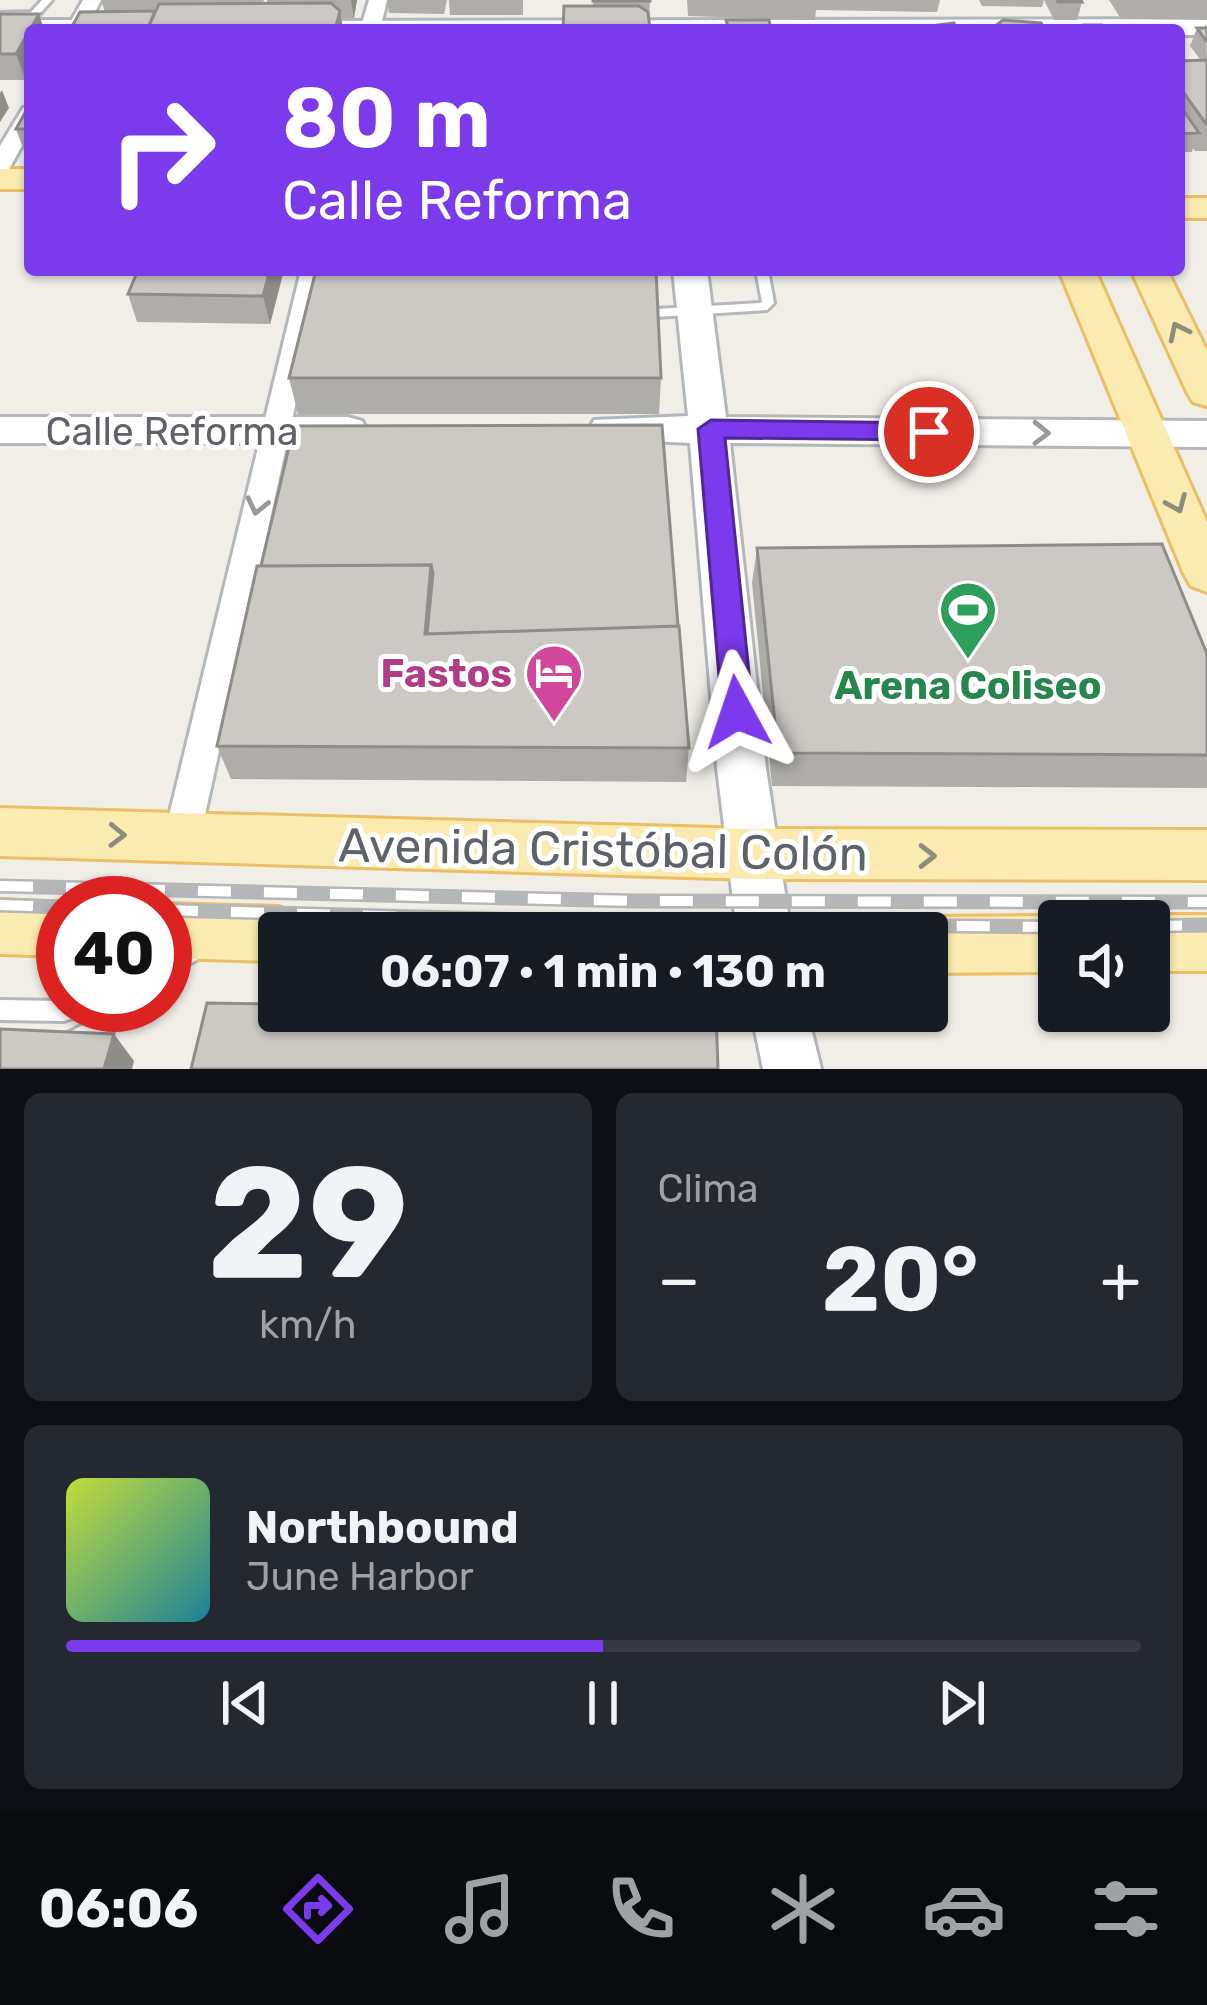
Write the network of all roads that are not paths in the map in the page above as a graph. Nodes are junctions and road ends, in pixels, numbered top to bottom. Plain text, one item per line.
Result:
1 (9, 0) edge
2 (47, 0) edge
3 (0, 15) edge
4 (24, 123) edge
5 (0, 166) edge
6 (312, 276) edge
7 (763, 276) edge
8 (1080, 276) edge
9 (1152, 276) edge
10 (692, 291) edge
11 (628, 314) edge
12 (1207, 392) edge
13 (573, 429) edge
14 (711, 429) junction
15 (0, 430) edge
16 (390, 430) edge
17 (275, 431) junction
18 (1148, 434) junction
19 (1207, 434) edge
20 (1207, 574) edge
21 (0, 832) edge
22 (182, 837) junction
23 (751, 854) junction
24 (1207, 855) edge
25 (761, 912) edge
26 (0, 927) edge
27 (36, 928) edge
28 (258, 938) edge
29 (1170, 943) edge
30 (1207, 943) edge
31 (1038, 944) edge
32 (948, 945) edge
33 (192, 951) edge
34 (0, 1010) edge
35 (36, 1011) edge
36 (89, 1032) edge
37 (784, 1032) edge
38 (56, 1040) edge
39 (792, 1069) edge

1 - 3 lane
2 - 3 lane
4 - 5 street
6 - 17 street
7 - 10 lane
8 - 18 main road
12 -> 9 main road
10 - 11 lane
10 - 14 street
13 - 14 street
14 -> 18 street
14 - 23 street
15 - 17 street, Calle Reforma
16 - 17 street, Calle Reforma
17 -> 22 street
18 - 19 street
18 -> 20 main road
21 -> 22 main road, Avenida Cristóbal Colón
22 - 23 main road, Avenida Cristóbal Colón
23 -> 24 main road, Avenida Cristóbal Colón
23 - 25 street
26 - 27 main road
28 - 33 main road
29 - 30 main road
31 - 32 main road
34 - 35 lane
36 - 38 lane
37 - 39 street

